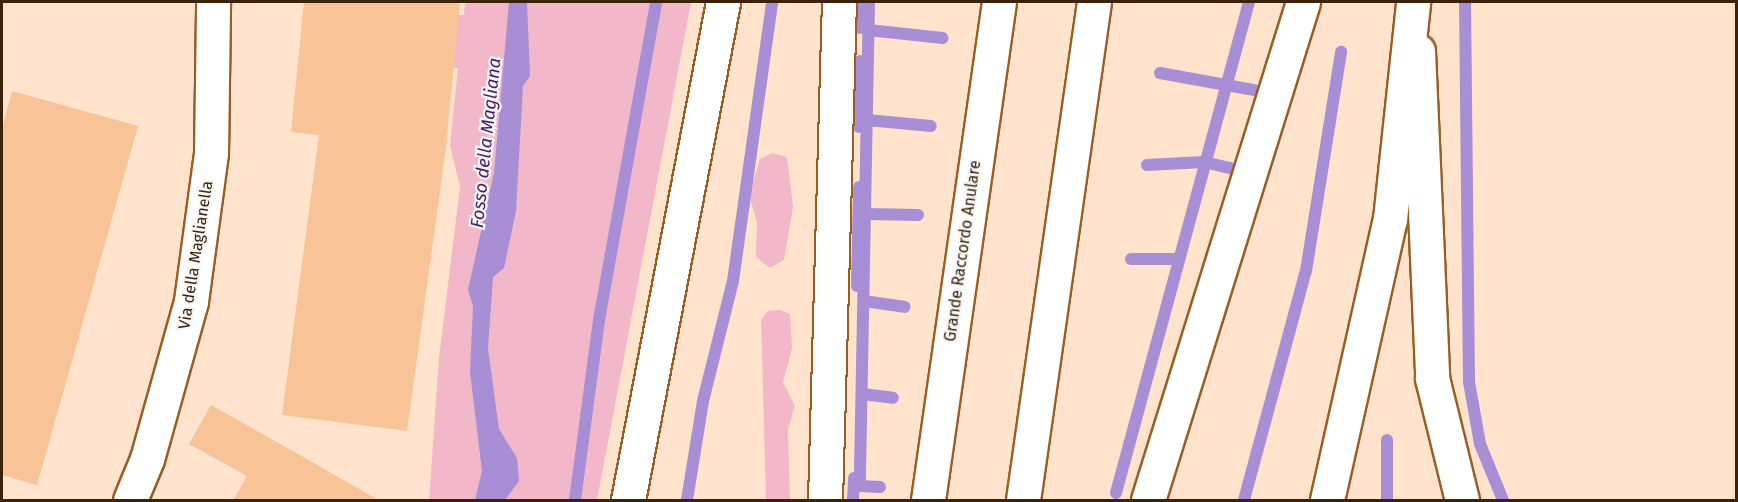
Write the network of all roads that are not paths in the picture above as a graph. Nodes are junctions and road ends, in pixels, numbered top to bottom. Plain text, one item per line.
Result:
1 (213, 2) edge
2 (723, 2) edge
3 (839, 2) edge
4 (999, 2) edge
5 (1094, 2) edge
6 (1303, 2) edge
7 (1415, 2) edge
8 (130, 501) edge
9 (628, 501) edge
10 (825, 501) edge
11 (928, 501) edge
12 (1023, 501) edge
13 (1148, 501) edge
14 (1327, 501) edge
15 (1462, 501) edge

1 - 8 main road, Via della Maglianella
2 - 9 main road
3 - 10 main road
4 - 11 main road, Grande Raccordo Anulare
5 - 12 main road
6 - 13 main road
7 - 14 main road
7 - 15 main road

